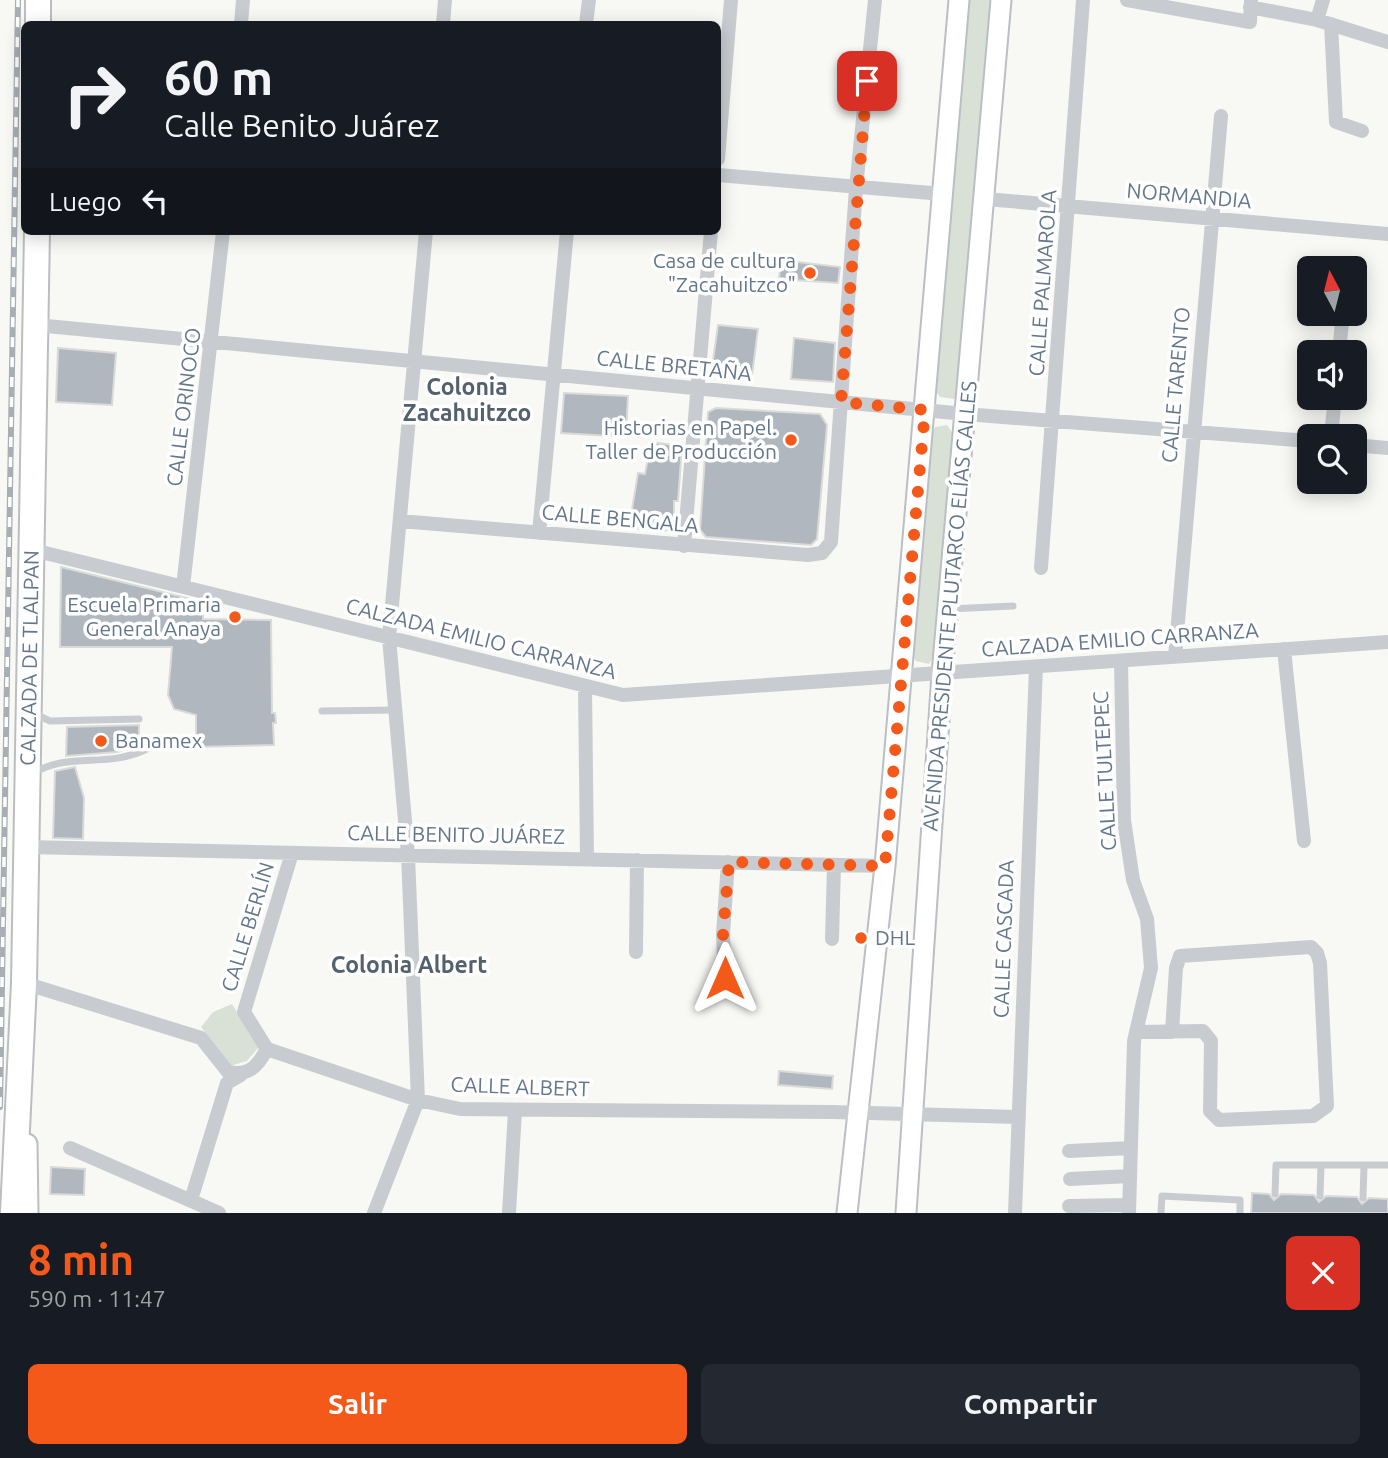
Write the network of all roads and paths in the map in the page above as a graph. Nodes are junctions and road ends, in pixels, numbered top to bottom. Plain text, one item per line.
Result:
1 (38, 0) edge
2 (243, 0) edge
3 (445, 0) edge
4 (589, 0) edge
5 (731, 0) edge
6 (874, 0) edge
7 (959, 0) edge
8 (1001, 0) edge
9 (1083, 0) edge
10 (1128, 0) edge
11 (1323, 0) edge
12 (1163, 3) edge
13 (1250, 10) edge
14 (38, 21) edge
15 (241, 21) edge
16 (443, 21) edge
17 (586, 21) edge
18 (1324, 22) junction
19 (1388, 42) edge
20 (1221, 116) dead end
21 (721, 122) edge
22 (1362, 131) dead end
23 (721, 175) edge
24 (856, 188) junction
25 (943, 194) junction
26 (986, 199) junction
27 (1070, 206) junction
28 (1212, 219) junction
29 (1388, 234) edge
30 (37, 235) edge
31 (223, 235) edge
32 (426, 235) edge
33 (568, 235) edge
34 (711, 235) edge
35 (36, 325) junction
36 (213, 343) junction
37 (414, 362) junction
38 (555, 374) junction
39 (697, 390) junction
40 (841, 402) junction
41 (925, 410) junction
42 (965, 414) junction
43 (1053, 421) junction
44 (1192, 431) junction
45 (1297, 440) edge
46 (1367, 446) edge
47 (1388, 448) edge
48 (400, 521) junction
49 (539, 533) junction
50 (684, 546) junction
51 (33, 550) junction
52 (1041, 568) dead end
53 (183, 587) junction
54 (1013, 606) dead end
55 (949, 609) junction
56 (389, 638) junction
57 (1388, 642) edge
58 (1284, 649) junction
59 (1175, 657) junction
60 (1121, 661) junction
61 (1036, 667) junction
62 (942, 674) junction
63 (901, 677) junction
64 (585, 686) junction
65 (396, 710) junction
66 (29, 711) junction
67 (322, 711) dead end
68 (139, 719) dead end
69 (149, 748) dead end
70 (28, 776) junction
71 (1304, 841) dead end
72 (26, 847) junction
73 (292, 853) junction
74 (408, 855) junction
75 (587, 859) junction
76 (637, 860) junction
77 (729, 862) junction
78 (834, 865) junction
79 (885, 866) junction
80 (832, 939) dead end
81 (636, 952) dead end
82 (725, 978) dead end
83 (24, 983) junction
84 (1172, 1032) junction
85 (1135, 1037) junction
86 (267, 1049) junction
87 (242, 1075) junction
88 (18, 1084) junction
89 (418, 1100) junction
90 (514, 1111) junction
91 (858, 1113) junction
92 (914, 1115) junction
93 (1019, 1117) junction
94 (70, 1148) dead end
95 (1131, 1148) junction
96 (1069, 1151) dead end
97 (1321, 1165) junction
98 (1364, 1165) junction
99 (1388, 1165) edge
100 (1130, 1176) junction
101 (1070, 1180) dead end
102 (1275, 1194) dead end
103 (1320, 1196) dead end
104 (1363, 1198) dead end
105 (191, 1200) junction
106 (1069, 1206) dead end
107 (1129, 1209) edge
108 (13, 1213) edge
109 (28, 1213) edge
110 (219, 1213) edge
111 (374, 1213) edge
112 (509, 1213) edge
113 (847, 1213) edge
114 (906, 1213) edge
115 (1015, 1213) edge
116 (1161, 1213) edge
117 (1240, 1213) edge

1 - 14 highway
2 - 15 street
3 - 16 street
4 - 17 street
5 - 21 street
6 - 24 street
7 - 25 main road, AVENIDA PRESIDENTE PLUTARCO ELÍAS CALLES
8 - 26 main road, AVENIDA PRESIDENTE PLUTARCO ELÍAS CALLES
9 - 27 street, CALLE PALMAROLA
10 - 12 street
11 - 18 street
12 - 13 street
13 - 18 street
18 - 19 street
18 - 22 street
20 - 28 street, CALLE TARENTO
23 - 24 street
24 - 25 street
24 - 40 street
25 - 41 main road, AVENIDA PRESIDENTE PLUTARCO ELÍAS CALLES
26 - 27 street, NORMANDIA
26 - 42 main road, AVENIDA PRESIDENTE PLUTARCO ELÍAS CALLES
27 - 28 street, NORMANDIA
27 - 43 street, CALLE PALMAROLA
28 - 29 street, NORMANDIA
28 - 44 street, CALLE TARENTO
30 - 35 highway, CALZADA DE TLALPAN
31 - 36 street, CALLE ORINOCO
32 - 37 street
33 - 38 street
34 - 39 street
35 - 36 street, CALLE BRETAÑA
35 - 51 highway, CALZADA DE TLALPAN
36 - 37 street, CALLE BRETAÑA
36 - 53 street, CALLE ORINOCO
37 - 38 street, CALLE BRETAÑA
37 - 48 street
38 - 39 street, CALLE BRETAÑA
38 - 49 street
39 - 40 street, CALLE BRETAÑA
39 - 50 street
40 - 41 street, CALLE BRETAÑA
40 - 50 street, CALLE BENGALA
41 - 42 street, CALLE BRETAÑA
41 - 63 main road, AVENIDA PRESIDENTE PLUTARCO ELÍAS CALLES
42 - 43 street, CALLE BRETAÑA
42 - 55 main road, AVENIDA PRESIDENTE PLUTARCO ELÍAS CALLES
43 - 44 street, CALLE BRETAÑA
43 - 52 street, CALLE PALMAROLA
44 - 45 street, CALLE BRETAÑA
44 - 59 street, CALLE TARENTO
46 - 47 street
48 - 49 street, CALLE BENGALA
48 - 56 street
49 - 50 street, CALLE BENGALA
51 - 53 street, CALZADA EMILIO CARRANZA
51 - 66 highway, CALZADA DE TLALPAN
53 - 56 street, CALZADA EMILIO CARRANZA
54 - 55 lane
55 - 62 main road, AVENIDA PRESIDENTE PLUTARCO ELÍAS CALLES
56 - 64 street, CALZADA EMILIO CARRANZA
56 - 65 street
57 - 58 street, CALZADA EMILIO CARRANZA
58 - 59 street, CALZADA EMILIO CARRANZA
58 - 71 street
59 - 60 street, CALZADA EMILIO CARRANZA
60 - 61 street, CALZADA EMILIO CARRANZA
60 - 85 street, CALLE TULTEPEC
61 - 62 street, CALZADA EMILIO CARRANZA
61 - 93 street, CALLE CASCADA
62 - 63 street, CALZADA EMILIO CARRANZA
62 - 92 main road, AVENIDA PRESIDENTE PLUTARCO ELÍAS CALLES
63 - 64 street, CALZADA EMILIO CARRANZA
63 - 79 main road, AVENIDA PRESIDENTE PLUTARCO ELÍAS CALLES
64 - 75 street
65 - 67 lane
65 - 74 street
66 - 68 lane
66 - 70 highway, CALZADA DE TLALPAN
69 - 70 lane
70 - 72 highway, CALZADA DE TLALPAN
72 - 73 street, CALLE BENITO JUÁREZ
72 - 83 highway, CALZADA DE TLALPAN
73 - 74 street, CALLE BENITO JUÁREZ
73 - 86 street, CALLE BERLÍN
74 - 75 street, CALLE BENITO JUÁREZ
74 - 89 street
75 - 76 street, CALLE BENITO JUÁREZ
76 - 77 street, CALLE BENITO JUÁREZ
76 - 81 street
77 - 78 street, CALLE BENITO JUÁREZ
77 - 82 street
78 - 79 street, CALLE BENITO JUÁREZ
78 - 80 street
79 - 91 main road, AVENIDA PRESIDENTE PLUTARCO ELÍAS CALLES
83 - 87 street
83 - 88 highway, CALZADA DE TLALPAN
84 - 84 street
84 - 85 street
85 - 95 street, CALLE TULTEPEC
86 - 87 street
86 - 89 street, CALLE ALBERT
87 - 105 street
88 - 108 highway, CALZADA DE TLALPAN
88 - 109 main road, CALZADA DE TLALPAN
89 - 90 street, CALLE ALBERT
89 - 111 street
90 - 91 street, CALLE ALBERT
90 - 112 street
91 - 92 street, CALLE ALBERT
91 - 113 main road, AVENIDA PRESIDENTE PLUTARCO ELÍAS CALLES
92 - 93 street, CALLE ALBERT
92 - 114 main road, AVENIDA PRESIDENTE PLUTARCO ELÍAS CALLES
93 - 115 street, CALLE CASCADA
94 - 105 street
95 - 96 street
95 - 100 street, CALLE TULTEPEC
97 - 98 lane
97 - 102 lane
97 - 103 lane
98 - 99 lane
98 - 104 lane
100 - 101 street
100 - 107 street, CALLE TULTEPEC
105 - 110 street
106 - 107 street
116 - 117 lane

